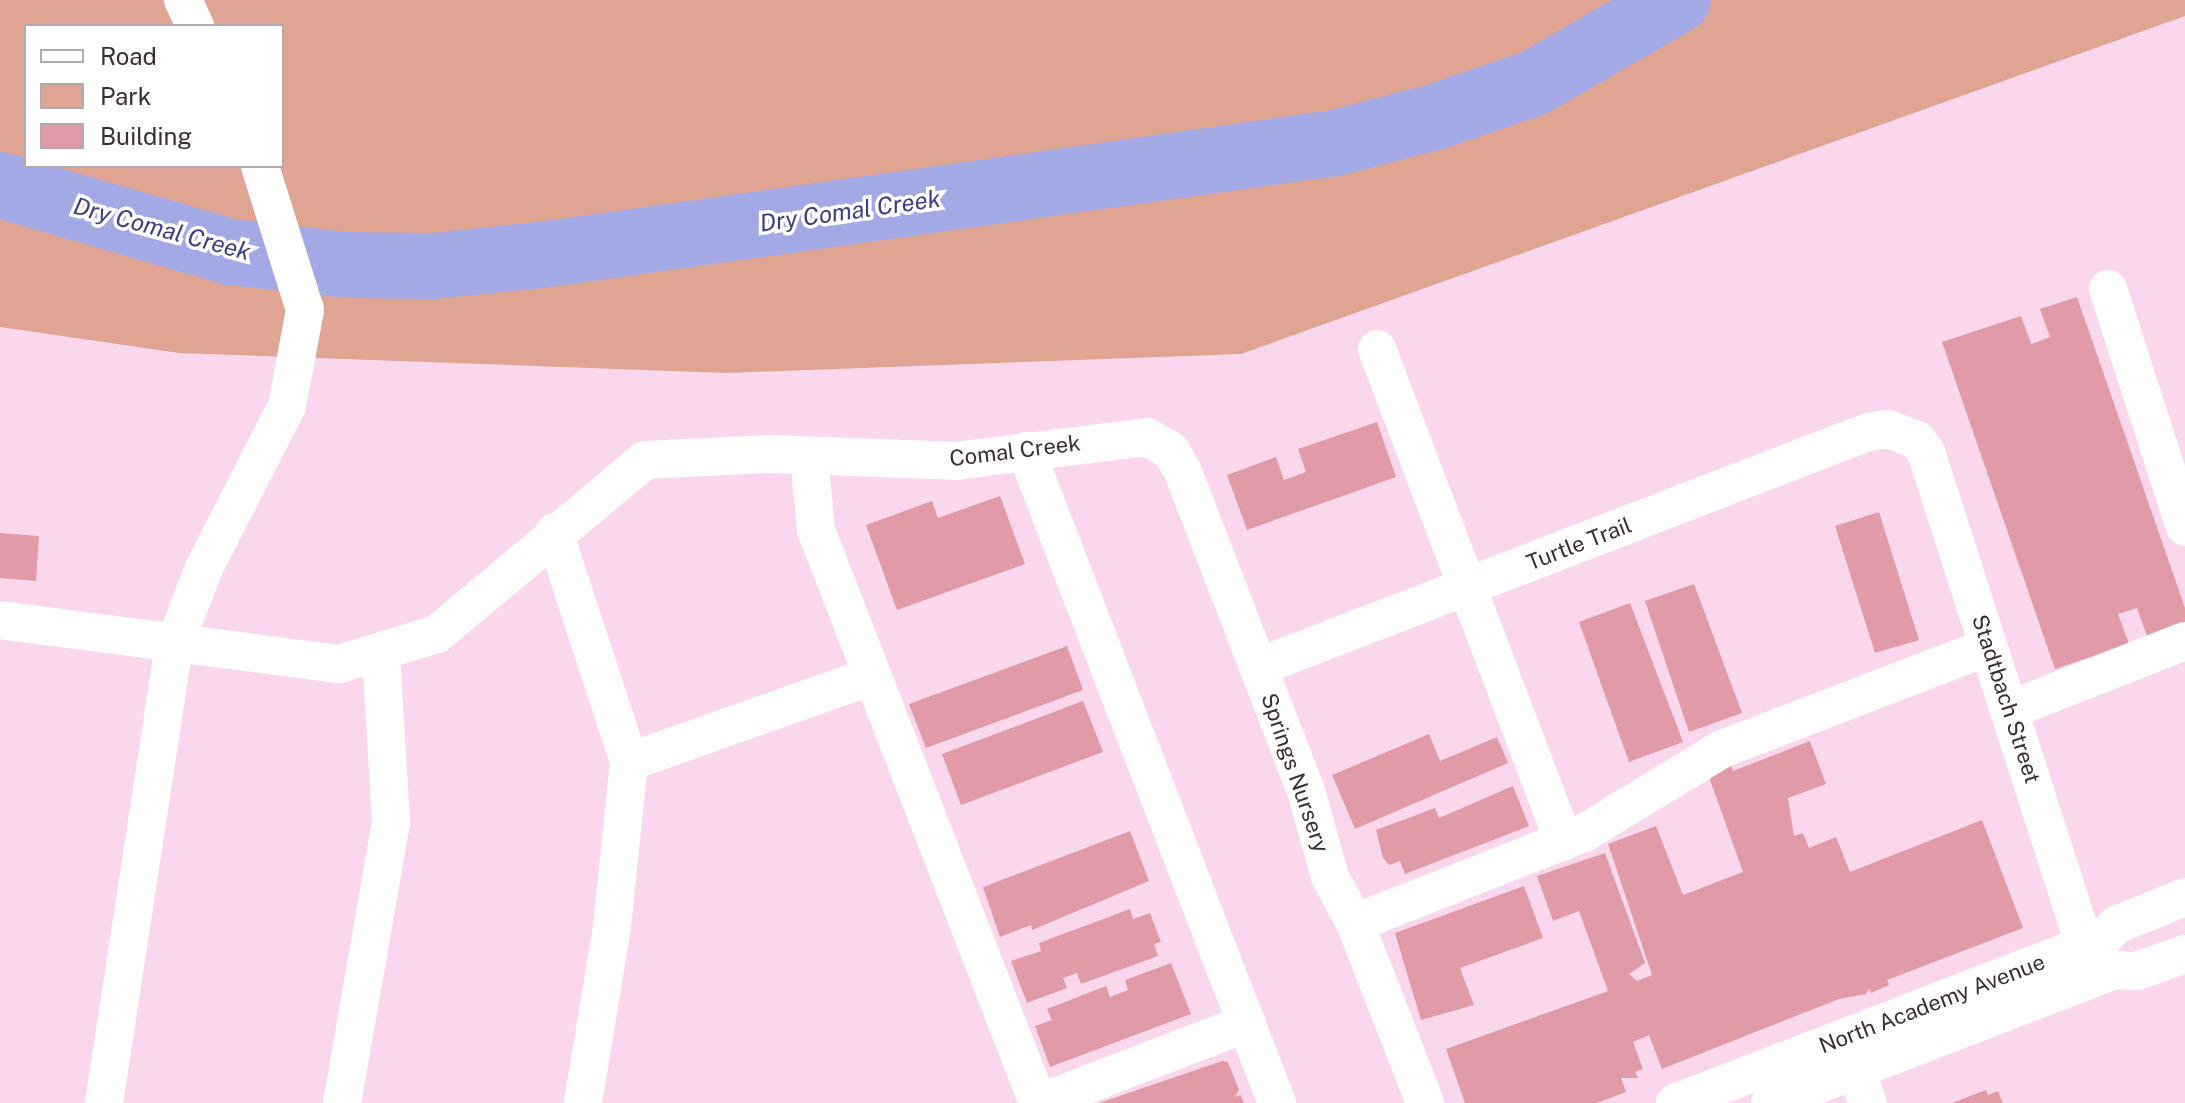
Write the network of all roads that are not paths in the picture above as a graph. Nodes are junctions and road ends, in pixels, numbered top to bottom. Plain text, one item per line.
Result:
1 (183, 0) edge
2 (194, 24) edge
3 (261, 168) edge
4 (2108, 289) dead end
5 (1377, 349) dead end
6 (1901, 434) joint
7 (1164, 444) joint
8 (1026, 451) junction
9 (809, 456) junction
10 (2185, 527) edge
11 (554, 532) junction
12 (1467, 587) junction
13 (0, 620) edge
14 (2185, 641) edge
15 (174, 646) junction
16 (1988, 647) junction
17 (381, 651) junction
18 (1258, 667) junction
19 (872, 676) junction
20 (2009, 710) junction
21 (629, 762) junction
22 (1564, 842) junction
23 (2185, 897) edge
24 (1355, 923) junction
25 (2185, 954) edge
26 (2090, 961) junction
27 (1247, 1023) junction
28 (1855, 1071) edge
29 (104, 1103) edge
30 (342, 1103) edge
31 (583, 1103) edge
32 (1038, 1103) edge
33 (1277, 1103) edge
34 (1425, 1103) edge
35 (1675, 1103) edge
36 (1770, 1103) edge

1 - 2 street
3 - 15 street
4 - 10 street
5 - 12 street
6 - 12 street, Turtle Trail
6 - 16 street, Stadtbach Street
7 - 8 street, Comal Creek
7 - 18 street, Springs Nursery
8 - 9 street, Comal Creek
8 - 27 street
9 - 11 street, Comal Creek
9 - 19 street
11 - 17 street, Comal Creek
11 - 21 street
12 - 18 street, Turtle Trail
12 - 22 street
13 - 15 street, Comal Creek
14 - 20 street
15 - 17 street, Comal Creek
15 - 29 street
16 - 20 street, Stadtbach Street
16 - 22 street
17 - 30 street
18 - 24 street, Springs Nursery
19 - 21 street
19 - 32 street
20 - 26 street, Stadtbach Street
21 - 31 street
22 - 24 street
23 - 26 street, North Academy Avenue
24 - 34 street, Springs Nursery
25 - 26 street, North Academy Avenue
26 - 28 street, North Academy Avenue
27 - 32 street
27 - 33 street
28 - 35 street, North Academy Avenue
28 - 36 street, North Academy Avenue

